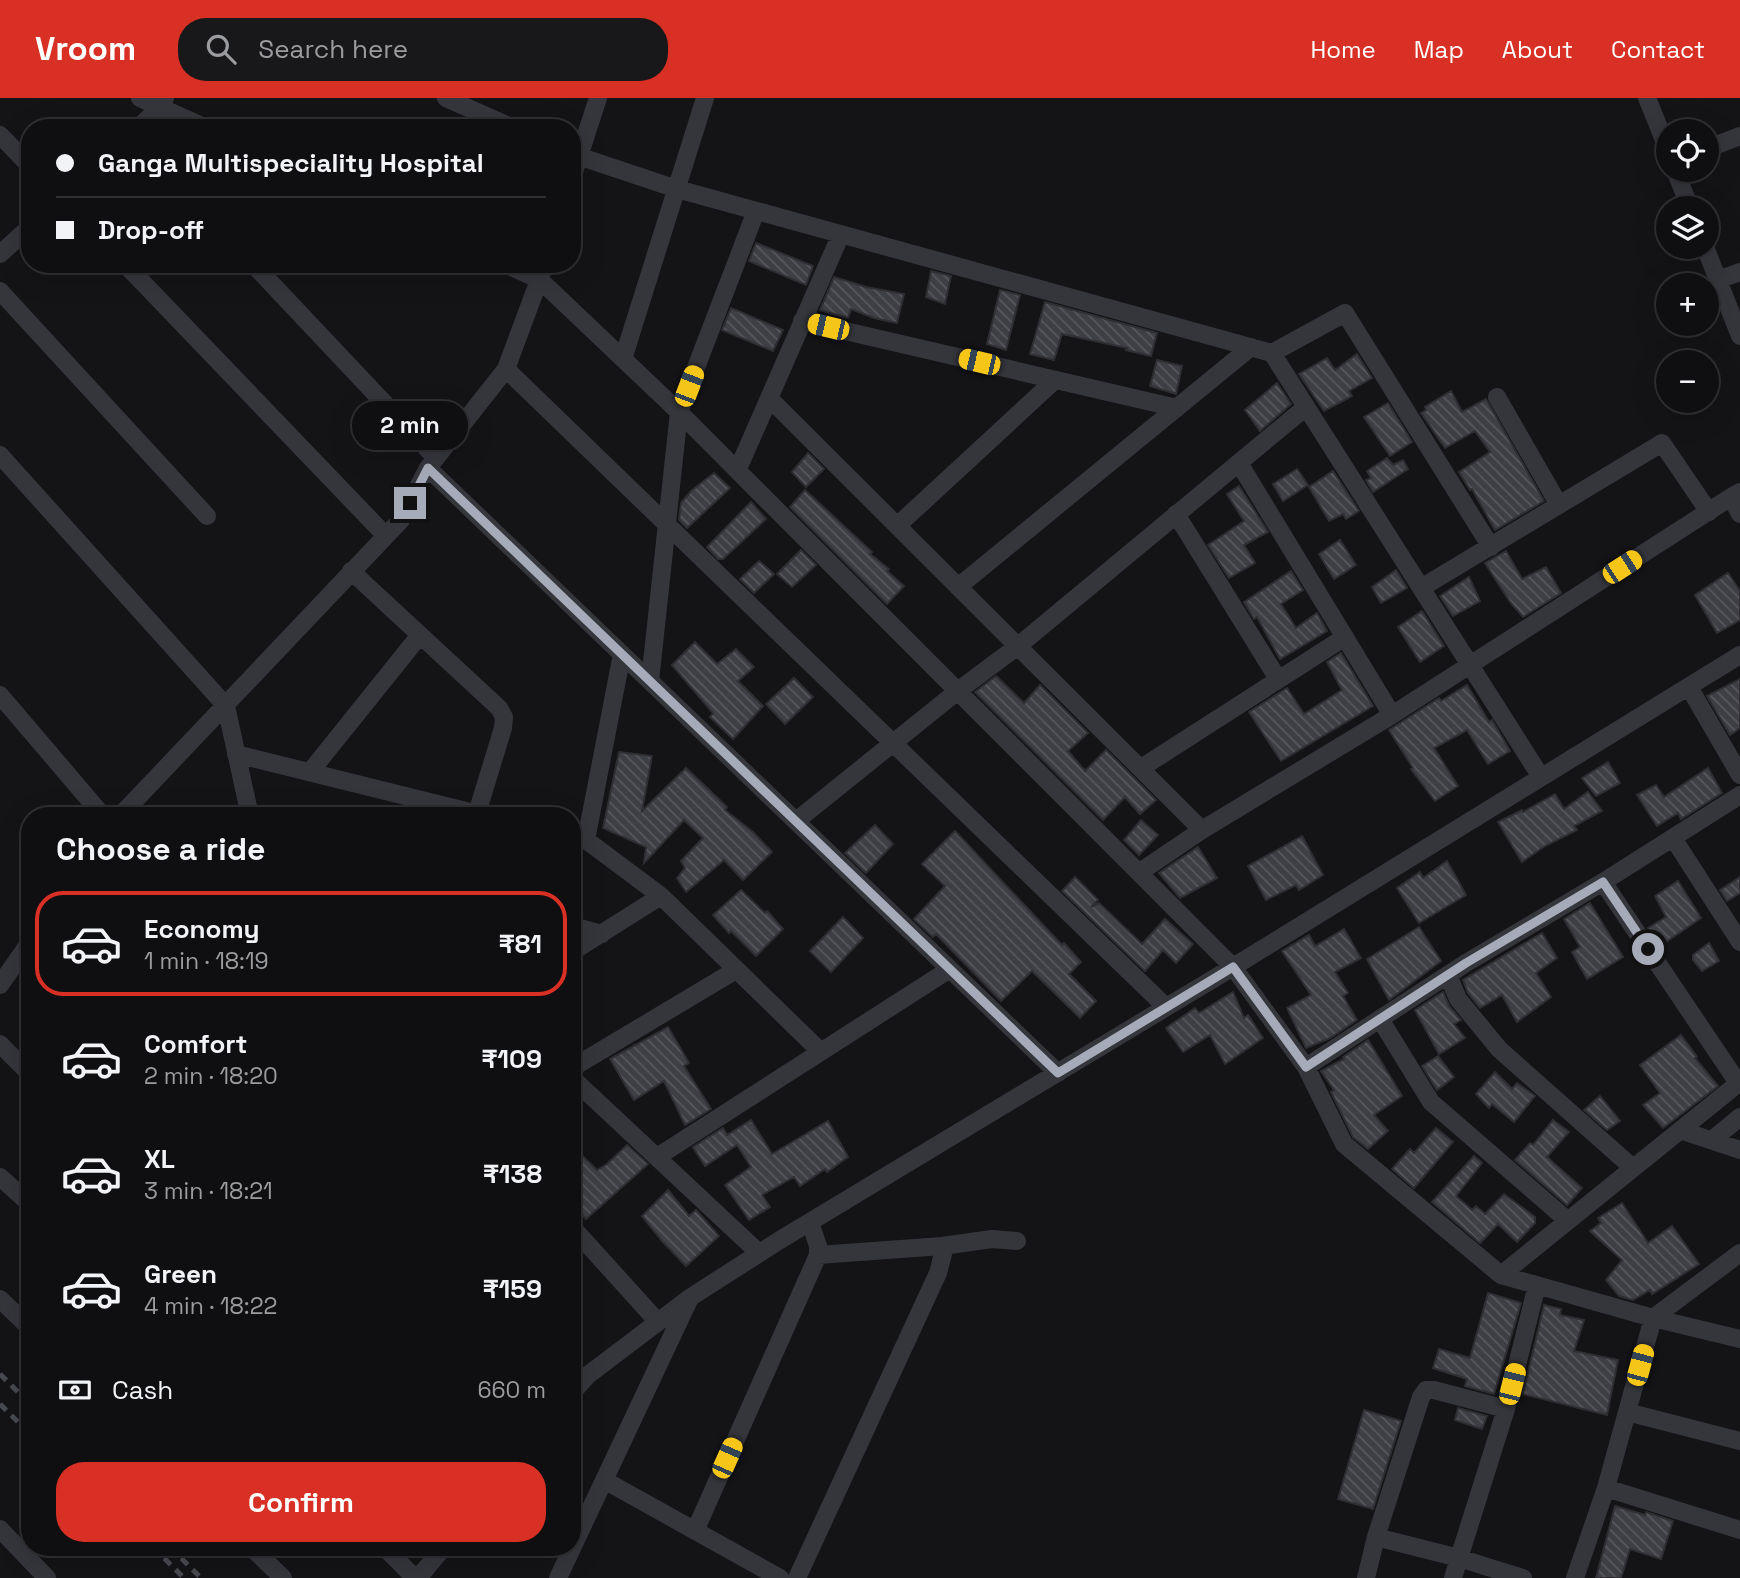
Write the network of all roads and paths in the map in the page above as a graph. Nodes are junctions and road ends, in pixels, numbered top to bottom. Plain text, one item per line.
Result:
1 (141, 98) edge
2 (598, 98) edge
3 (705, 98) edge
4 (1647, 98) edge
5 (448, 99) edge
6 (163, 103) edge
7 (147, 119) edge
8 (191, 119) edge
9 (493, 119) edge
10 (1656, 120) edge
11 (0, 135) edge
12 (1740, 136) edge
13 (581, 141) edge
14 (1719, 144) edge
15 (21, 157) edge
16 (581, 158) edge
17 (677, 189) junction
18 (756, 211) junction
19 (841, 234) junction
20 (21, 235) edge
21 (0, 254) edge
22 (1740, 272) edge
23 (134, 273) edge
24 (261, 273) edge
25 (542, 273) edge
26 (543, 273) edge
27 (1719, 280) edge
28 (1719, 283) edge
29 (0, 291) edge
30 (802, 321) junction
31 (1740, 336) edge
32 (1251, 347) junction
33 (1272, 353) junction
34 (623, 359) junction
35 (506, 369) junction
36 (1055, 380) junction
37 (1497, 397) dead end
38 (769, 398) junction
39 (1306, 407) junction
40 (1177, 408) junction
41 (679, 411) junction
42 (0, 455) edge
43 (432, 463) junction
44 (1239, 463) junction
45 (737, 469) junction
46 (1736, 495) edge
47 (1559, 505) junction
48 (1709, 512) junction
49 (1176, 514) junction
50 (1740, 514) edge
51 (207, 516) dead end
52 (665, 523) junction
53 (897, 526) junction
54 (386, 536) junction
55 (1491, 547) junction
56 (351, 571) junction
57 (958, 587) junction
58 (1421, 588) junction
59 (420, 635) junction
60 (1345, 637) junction
61 (1018, 646) junction
62 (622, 654) junction
63 (1740, 655) edge
64 (1470, 665) junction
65 (1278, 679) junction
66 (649, 681) junction
67 (1689, 687) junction
68 (959, 690) junction
69 (0, 695) edge
70 (226, 706) junction
71 (1392, 715) junction
72 (894, 744) junction
73 (236, 754) junction
74 (1141, 768) junction
75 (310, 772) junction
76 (1740, 775) edge
77 (1541, 777) junction
78 (1740, 795) edge
79 (95, 807) edge
80 (129, 807) edge
81 (248, 807) edge
82 (453, 807) edge
83 (484, 807) edge
84 (796, 821) junction
85 (581, 830) edge
86 (1202, 830) junction
87 (1673, 838) junction
88 (581, 840) edge
89 (1140, 872) junction
90 (1603, 882) junction
91 (661, 896) junction
92 (581, 928) edge
93 (602, 934) junction
94 (1740, 942) edge
95 (581, 947) edge
96 (21, 955) edge
97 (1233, 967) junction
98 (950, 969) junction
99 (736, 970) junction
100 (1448, 975) junction
101 (0, 985) edge
102 (1166, 1007) junction
103 (1380, 1019) junction
104 (0, 1044) edge
105 (821, 1052) junction
106 (21, 1065) edge
107 (1306, 1067) junction
108 (1058, 1073) junction
109 (581, 1075) edge
110 (1739, 1082) edge
111 (581, 1087) edge
112 (1740, 1117) edge
113 (1680, 1130) junction
114 (1712, 1140) junction
115 (1740, 1150) edge
116 (657, 1157) junction
117 (1633, 1168) junction
118 (0, 1177) edge
119 (21, 1196) edge
120 (1567, 1220) junction
121 (810, 1222) junction
122 (581, 1237) edge
123 (1017, 1241) dead end
124 (942, 1246) junction
125 (759, 1253) junction
126 (1740, 1254) edge
127 (818, 1255) junction
128 (1501, 1275) junction
129 (1537, 1285) junction
130 (691, 1297) junction
131 (0, 1299) edge
132 (1653, 1318) junction
133 (21, 1319) edge
134 (658, 1322) junction
135 (1740, 1339) edge
136 (581, 1377) edge
137 (1506, 1409) junction
138 (1627, 1412) junction
139 (1740, 1441) edge
140 (604, 1480) junction
141 (1606, 1488) junction
142 (0, 1529) edge
143 (581, 1529) edge
144 (1740, 1530) edge
145 (695, 1531) junction
146 (1376, 1537) junction
147 (21, 1551) edge
148 (26, 1556) edge
149 (260, 1556) edge
150 (393, 1556) edge
151 (436, 1556) edge
152 (568, 1556) edge
153 (1460, 1558) junction
154 (47, 1578) edge
155 (283, 1578) edge
156 (416, 1578) edge
157 (558, 1578) edge
158 (780, 1578) edge
159 (797, 1578) edge
160 (1366, 1578) edge
161 (1453, 1578) edge
162 (1523, 1578) edge
163 (1575, 1578) edge

1 - 6 street
2 - 13 street
3 - 17 street
4 - 10 street
5 - 9 street
6 - 7 street
6 - 8 street
11 - 15 street
12 - 14 street
16 - 17 street
17 - 18 street
17 - 34 street
18 - 19 street
18 - 41 street
19 - 30 street
19 - 32 street
20 - 21 street
22 - 27 street
23 - 54 street
24 - 43 street
25 - 35 street
26 - 34 street
28 - 31 street
29 - 51 street
30 - 36 street
30 - 38 street
32 - 33 street
32 - 40 street
33 - 39 street
33 - 55 street
34 - 41 street
35 - 43 street
35 - 52 street
36 - 40 street
36 - 53 street
37 - 47 street
38 - 45 street
38 - 53 street
39 - 44 street
39 - 58 street
40 - 57 street
41 - 45 street
41 - 52 street
42 - 70 street
43 - 54 street
43 - 62 street
44 - 49 street
44 - 60 street
45 - 68 street
46 - 48 street
46 - 50 street
47 - 48 street
47 - 55 street
48 - 64 street
49 - 61 street
49 - 65 street
52 - 66 street
52 - 72 street
53 - 57 street
54 - 56 street
55 - 58 street
56 - 59 street
56 - 70 street
57 - 61 street
58 - 64 street
59 - 75 street
59 - 83 street
60 - 65 street
60 - 71 street
61 - 68 street
61 - 74 street
62 - 66 street
62 - 85 street
63 - 67 street
64 - 71 street
64 - 77 street
65 - 74 street
66 - 84 street
67 - 76 street
67 - 77 street
68 - 72 street
68 - 89 street
69 - 79 street
70 - 73 street
70 - 80 street
71 - 86 street
72 - 84 street
72 - 102 street
73 - 75 street
73 - 81 street
74 - 86 street
75 - 82 street
77 - 97 street
78 - 87 street
84 - 98 street
86 - 89 street
87 - 90 street
87 - 94 street
88 - 91 street
89 - 97 street
90 - 100 street
90 - 110 street
91 - 93 street
91 - 99 street
92 - 93 street
93 - 95 street
96 - 101 street
97 - 102 street
97 - 107 street
98 - 105 street
98 - 108 street
99 - 105 street
99 - 109 street
100 - 103 street
100 - 117 street
102 - 108 street
103 - 107 street
103 - 120 street
104 - 106 street
105 - 116 street
107 - 128 street
108 - 121 street
110 - 113 street
111 - 116 street
112 - 114 street
113 - 114 street
113 - 117 street
114 - 115 street
116 - 125 street
117 - 120 street
118 - 119 street
120 - 128 street
121 - 125 street
121 - 127 street
122 - 134 street
123 - 124 street
124 - 127 street
124 - 159 street
125 - 130 street
126 - 132 street
127 - 145 street
128 - 129 street
129 - 132 street
129 - 137 street
130 - 134 street
130 - 140 street
131 - 133 street
132 - 135 street
132 - 138 street
134 - 136 street
137 - 146 street
137 - 153 street
138 - 139 street
138 - 141 street
140 - 143 street
140 - 145 street
141 - 144 street
141 - 163 street
142 - 147 street
145 - 158 street
146 - 153 street
146 - 160 street
148 - 154 street
149 - 155 street
150 - 156 street
151 - 156 street
152 - 157 street
153 - 161 street
153 - 162 street

